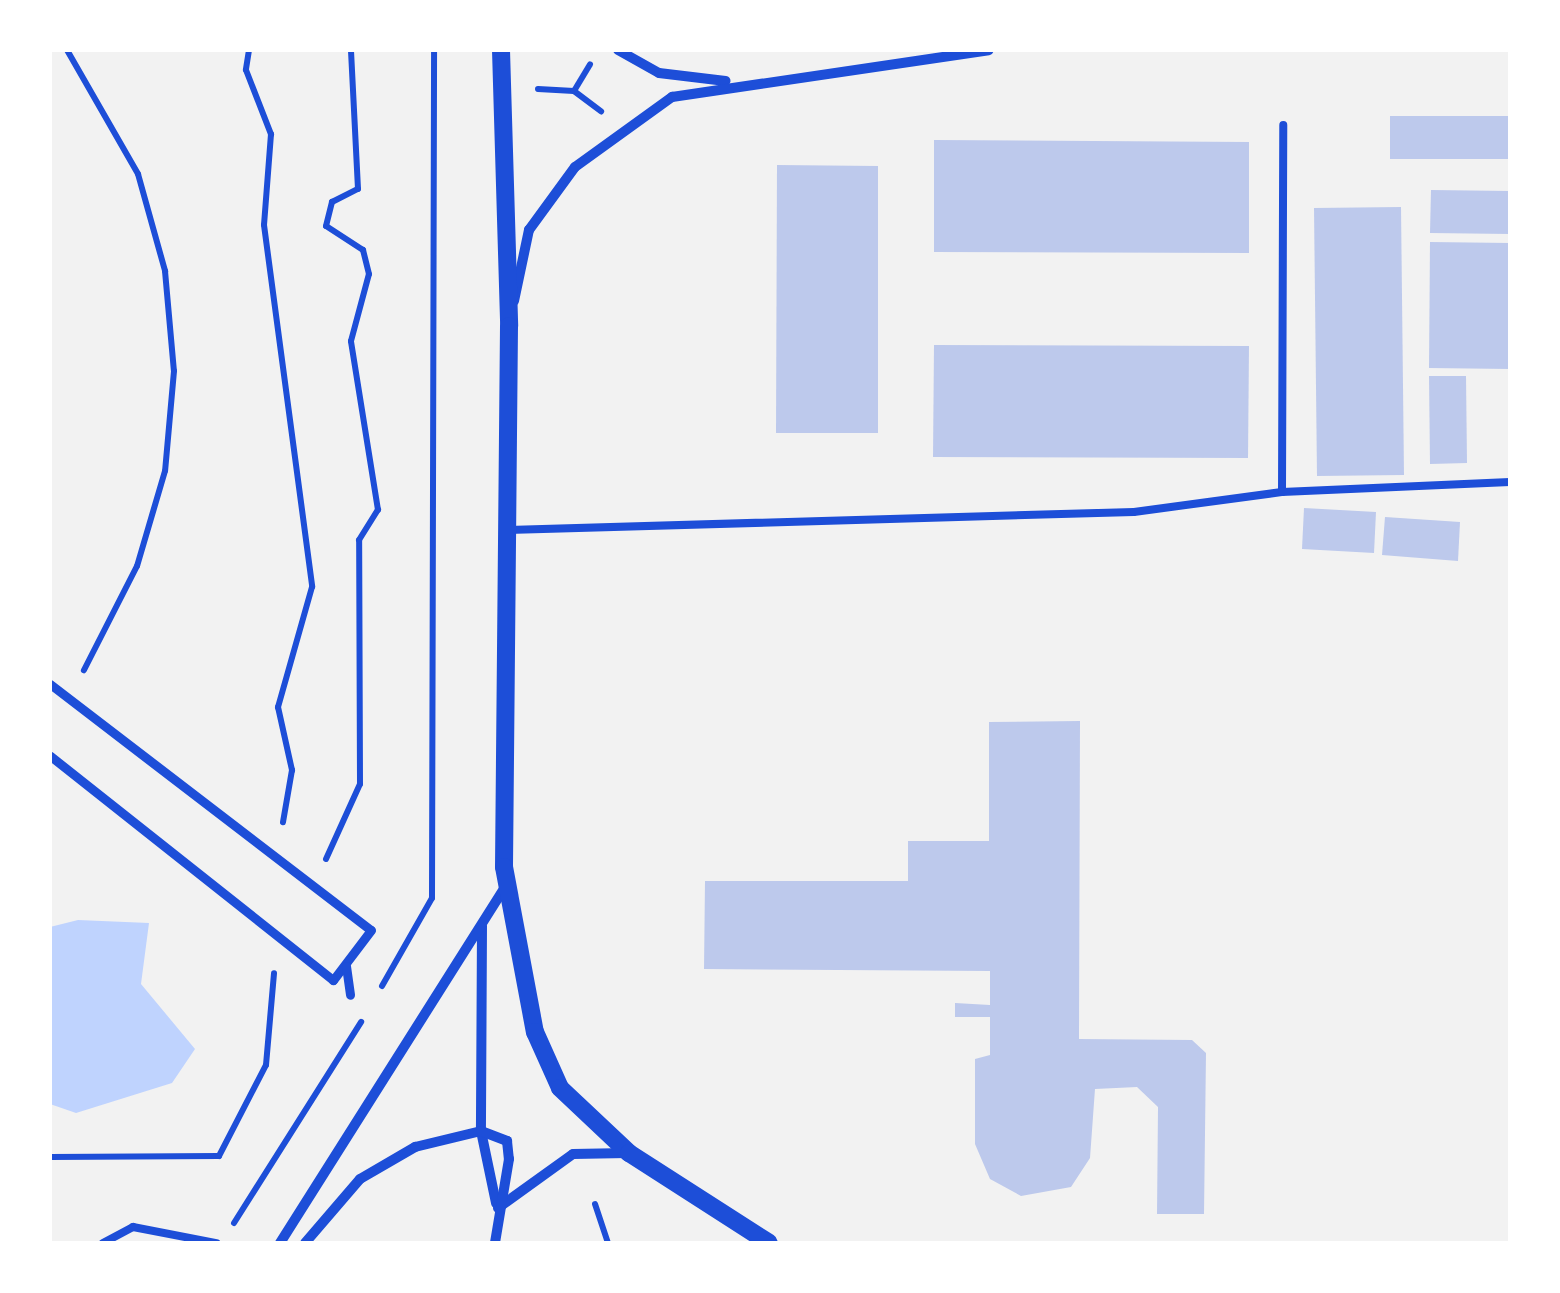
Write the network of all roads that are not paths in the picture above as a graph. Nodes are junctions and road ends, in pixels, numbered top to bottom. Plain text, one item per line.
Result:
1 (500, 50) edge
2 (618, 50) edge
3 (989, 50) edge
4 (732, 82) junction
5 (1283, 124) dead end
6 (509, 326) junction
7 (1510, 482) edge
8 (1282, 492) junction
9 (508, 530) junction
10 (50, 684) edge
11 (50, 756) edge
12 (505, 886) junction
13 (482, 925) junction
14 (346, 966) junction
15 (350, 995) dead end
16 (482, 1130) junction
17 (629, 1153) junction
18 (497, 1209) junction
19 (103, 1243) edge
20 (218, 1243) edge
21 (280, 1243) edge
22 (305, 1243) edge
23 (495, 1243) edge
24 (769, 1243) edge

1 - 6 street
2 - 4 street
3 - 4 street
4 - 6 street
5 - 8 lane
6 - 9 street
7 - 8 lane
8 - 9 lane
9 - 12 street
10 - 14 street
11 - 14 street
12 - 13 street
12 - 17 street
13 - 16 street
13 - 21 street
14 - 15 street
16 - 18 street
16 - 18 street
16 - 22 street
17 - 18 street
17 - 24 street
18 - 23 street
19 - 20 lane

